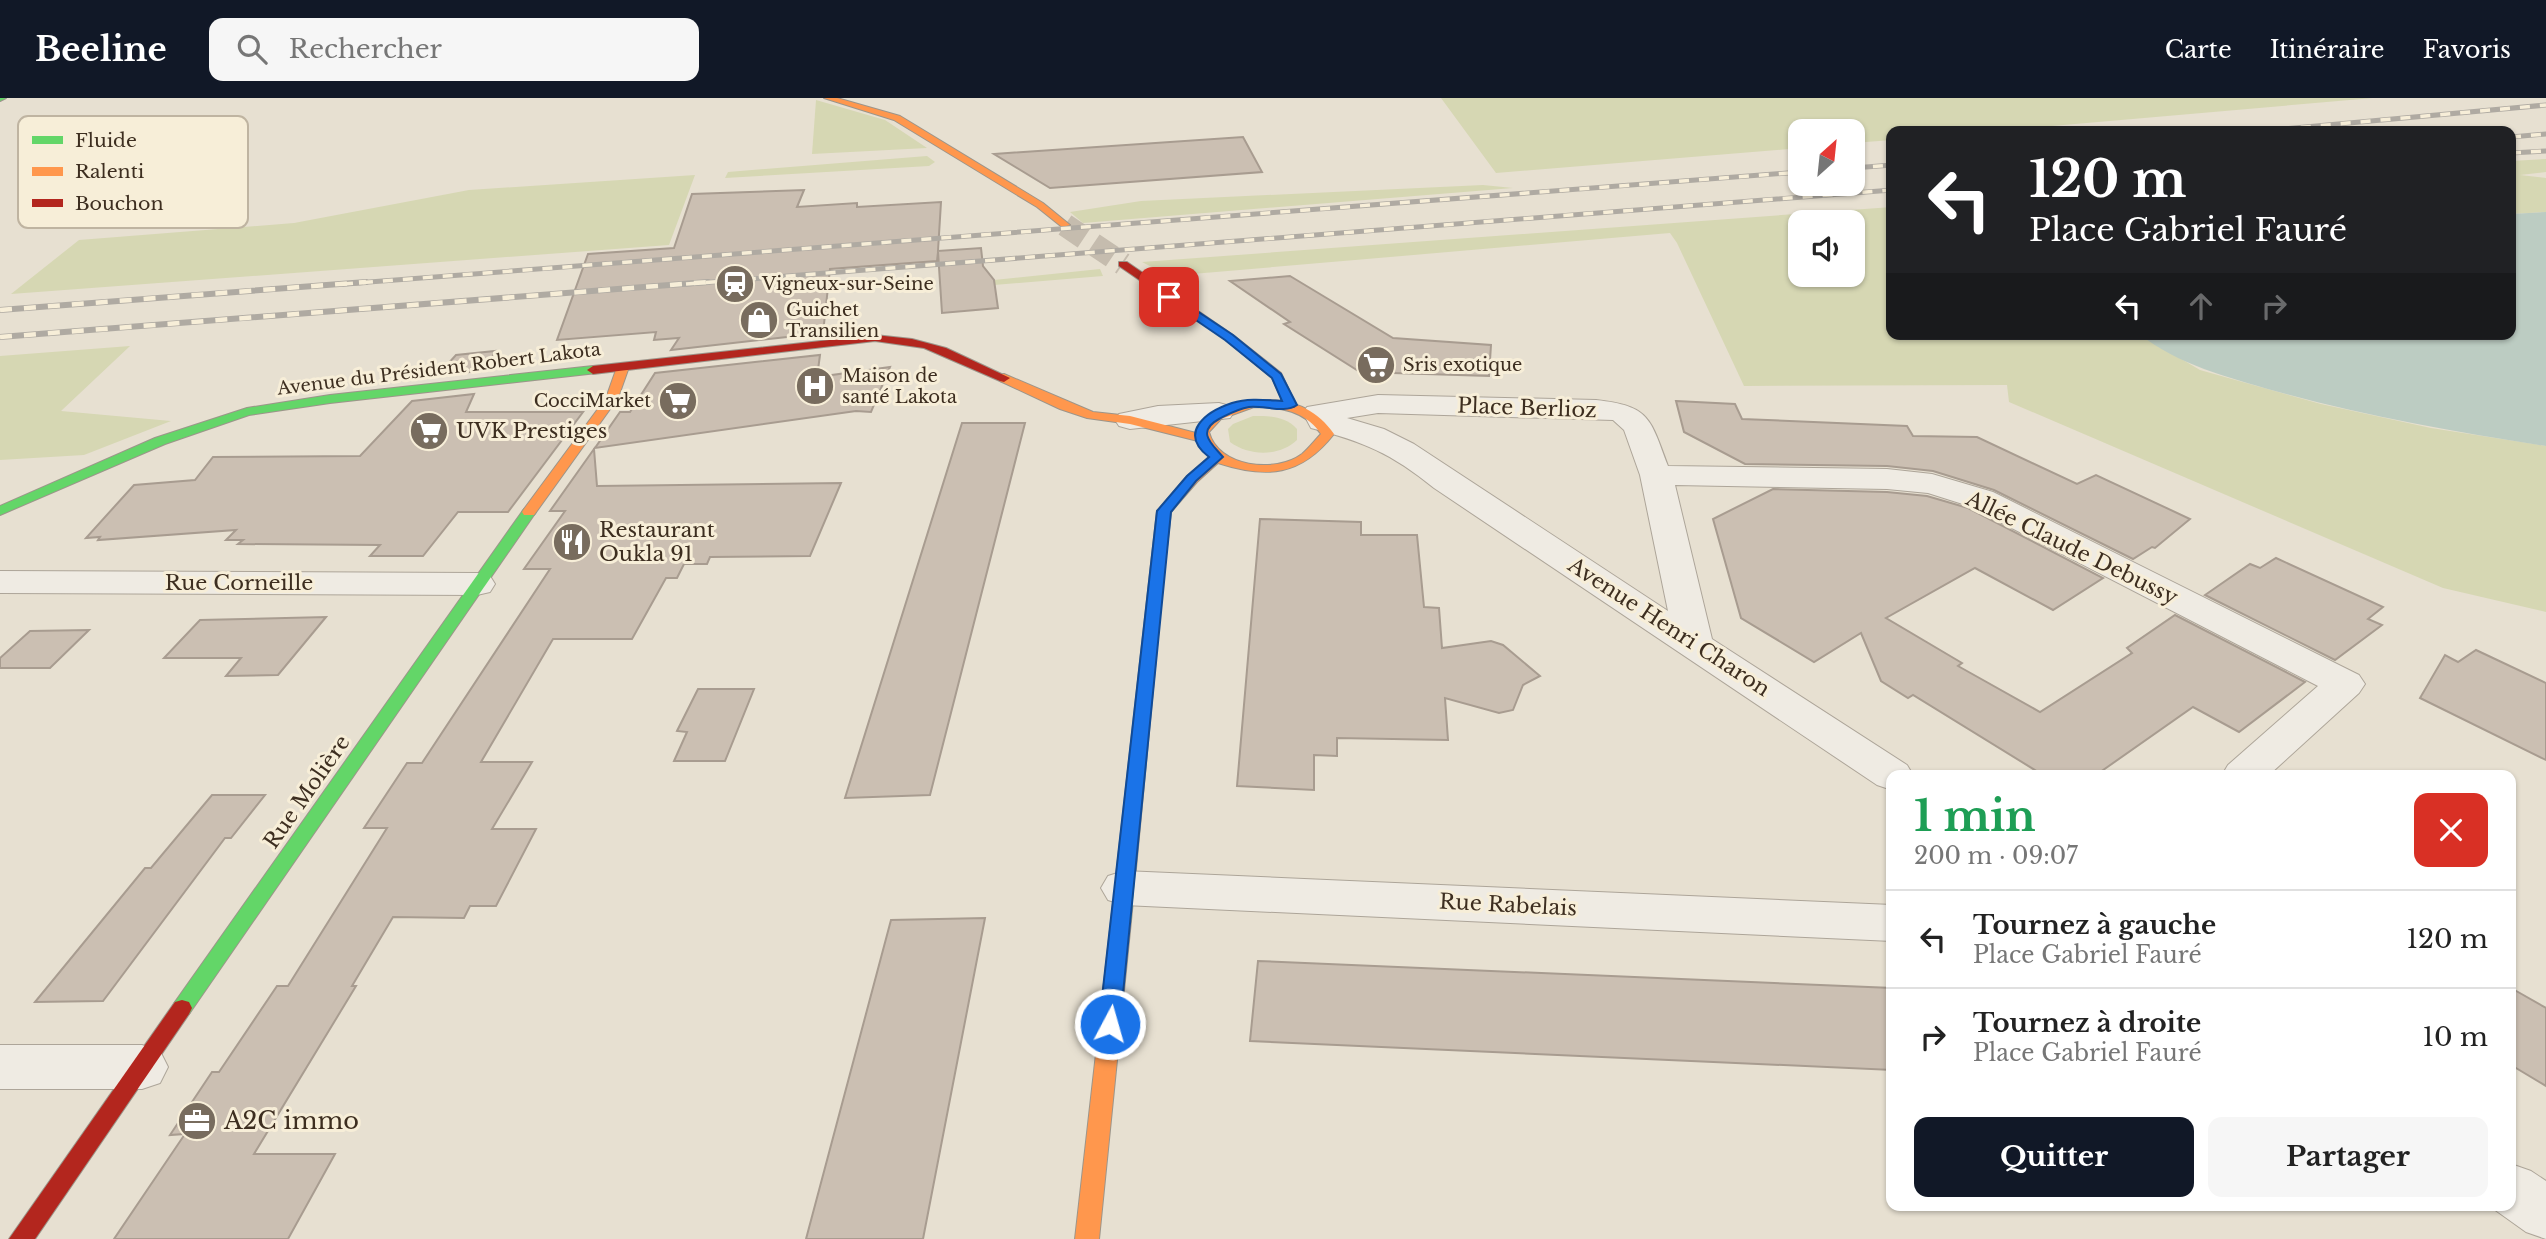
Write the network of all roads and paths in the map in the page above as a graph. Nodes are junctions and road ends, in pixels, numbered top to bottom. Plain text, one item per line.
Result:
1 (828, 98) edge
2 (1065, 225) tunnel mouth
3 (1123, 264) tunnel mouth
4 (623, 367) junction
5 (1219, 412) junction
6 (1130, 421) junction
7 (1312, 422) junction
8 (1201, 438) junction
9 (1217, 457) junction
10 (1656, 475) junction
11 (0, 511) edge
12 (0, 582) edge
13 (477, 584) junction
14 (1694, 643) junction
15 (2249, 770) edge
16 (1886, 771) edge
17 (1124, 888) junction
18 (1886, 923) edge
19 (0, 1067) edge
20 (142, 1068) junction
21 (2516, 1192) edge
22 (2546, 1213) edge
23 (21, 1239) edge
24 (1087, 1239) edge

1 - 2 street
3 - 7 street
4 - 6 street, Avenue du Président Robert Lakota
4 - 11 street, Avenue du Président Robert Lakota
4 - 13 street, Rue Molière
5 - 6 street
5 - 7 street
5 - 8 street
6 - 8 street, Avenue du Président Robert Lakota
7 - 9 street
7 - 10 street, Place Berlioz
7 - 14 street, Avenue Henri Charon
8 - 9 street
9 - 17 street
10 - 14 street, Place Berlioz
10 - 15 street, Allée Claude Debussy
12 - 13 street, Rue Corneille
13 - 20 street, Rue Molière
14 - 16 street, Avenue Henri Charon
17 - 18 street, Rue Rabelais
17 - 24 street
19 - 20 street
20 - 23 street, Rue Molière
21 - 22 street

